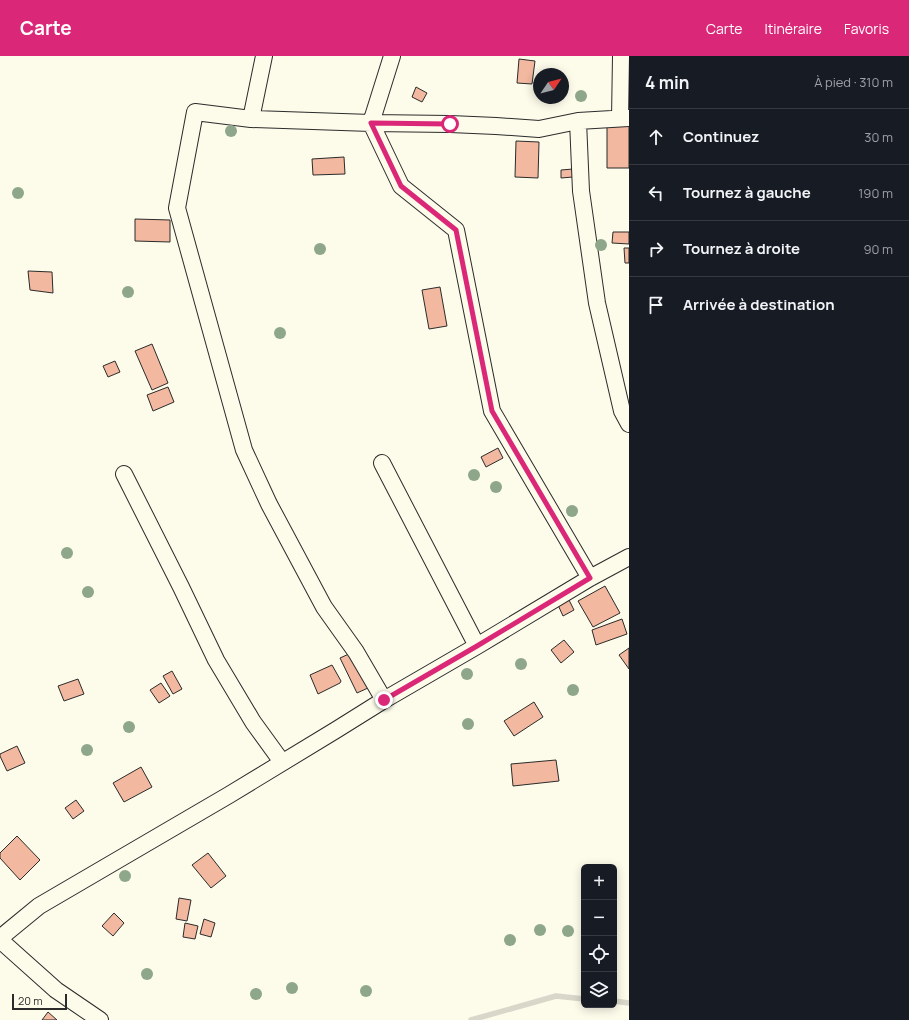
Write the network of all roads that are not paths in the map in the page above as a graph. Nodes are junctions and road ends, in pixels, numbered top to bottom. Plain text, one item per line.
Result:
1 (264, 56) edge
2 (392, 56) edge
3 (621, 56) edge
4 (625, 118) edge
5 (251, 119) junction
6 (578, 121) junction
7 (371, 123) junction
8 (629, 424) edge
9 (382, 463) dead end
10 (124, 474) dead end
11 (629, 557) edge
12 (590, 578) junction
13 (477, 646) junction
14 (384, 700) junction
15 (282, 762) junction
16 (0, 939) edge
17 (100, 1020) edge

1 - 5 street
2 - 7 street
3 - 4 street
4 - 6 street
5 - 7 street
5 - 14 street
6 - 7 street
6 - 8 street
7 - 12 street
9 - 13 street
10 - 15 street
11 - 12 street
12 - 13 street
13 - 14 street
14 - 15 street
15 - 16 street
16 - 17 street

